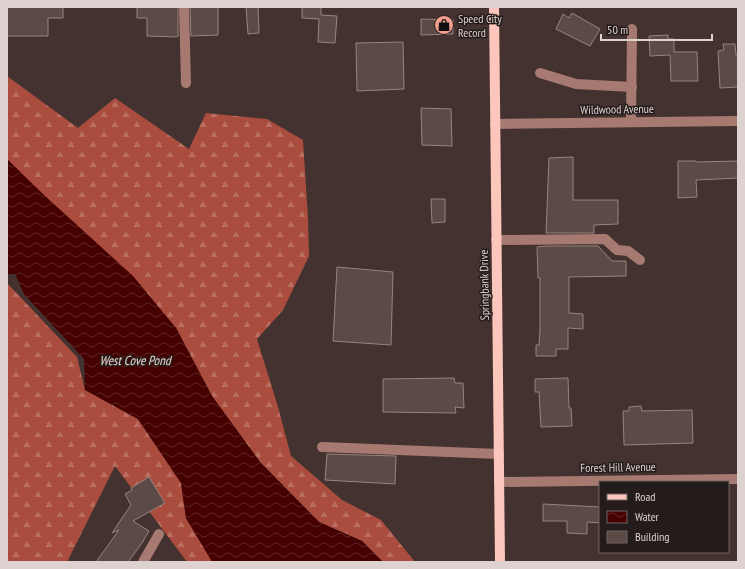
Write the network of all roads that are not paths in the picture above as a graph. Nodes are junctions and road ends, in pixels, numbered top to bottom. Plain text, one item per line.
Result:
1 (184, 7) edge
2 (494, 7) edge
3 (632, 28) dead end
4 (540, 73) dead end
5 (186, 84) dead end
6 (632, 87) junction
7 (738, 120) edge
8 (632, 122) junction
9 (496, 124) junction
10 (496, 240) junction
11 (640, 260) dead end
12 (322, 447) dead end
13 (499, 454) junction
14 (738, 479) edge
15 (499, 482) junction
16 (159, 534) dead end
17 (143, 562) edge
18 (500, 562) edge

1 - 5 street
2 - 9 main road, Springbank Drive
3 - 6 street
4 - 6 street
6 - 8 street
7 - 8 street, Wildwood Avenue
8 - 9 street, Wildwood Avenue
9 - 10 main road, Springbank Drive
10 - 11 street
10 - 13 main road, Springbank Drive
12 - 13 street
13 - 15 main road, Springbank Drive
14 - 15 street, Forest Hill Avenue
15 - 18 main road, Springbank Drive
16 - 17 street

